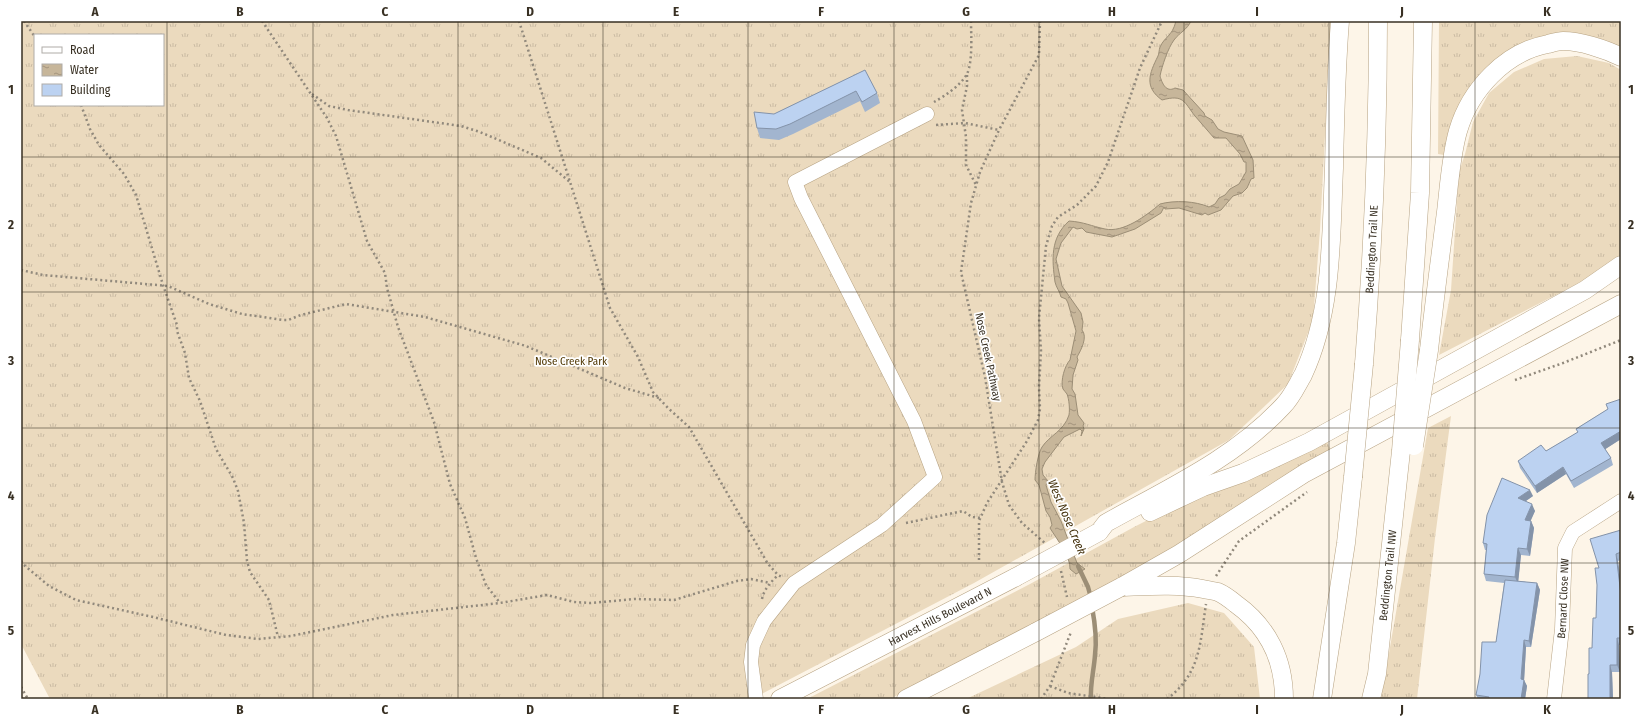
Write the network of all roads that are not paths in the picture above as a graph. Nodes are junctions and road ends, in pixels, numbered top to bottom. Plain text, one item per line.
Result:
1 (1340, 21) edge
2 (1378, 21) edge
3 (1423, 21) edge
4 (1621, 56) edge
5 (927, 114) road end
6 (1621, 265) edge
7 (1621, 304) edge
8 (1407, 449) junction
9 (1621, 501) edge
10 (1099, 532) junction
11 (1121, 587) junction
12 (756, 699) edge
13 (780, 699) edge
14 (906, 699) edge
15 (1284, 699) edge
16 (1322, 699) edge
17 (1371, 699) edge
18 (1554, 699) edge

1 - 10 main road
2 - 16 main road, Beddington Trail NE, bridge
3 - 8 main road, bridge
4 - 8 main road, bridge
5 - 12 street
6 - 10 main road
7 - 11 main road
8 - 17 main road, Beddington Trail NW
9 - 18 street, Bernard Close NW
10 - 13 main road, Harvest Hills Boulevard N, bridge
11 - 14 main road, bridge
11 - 15 main road

